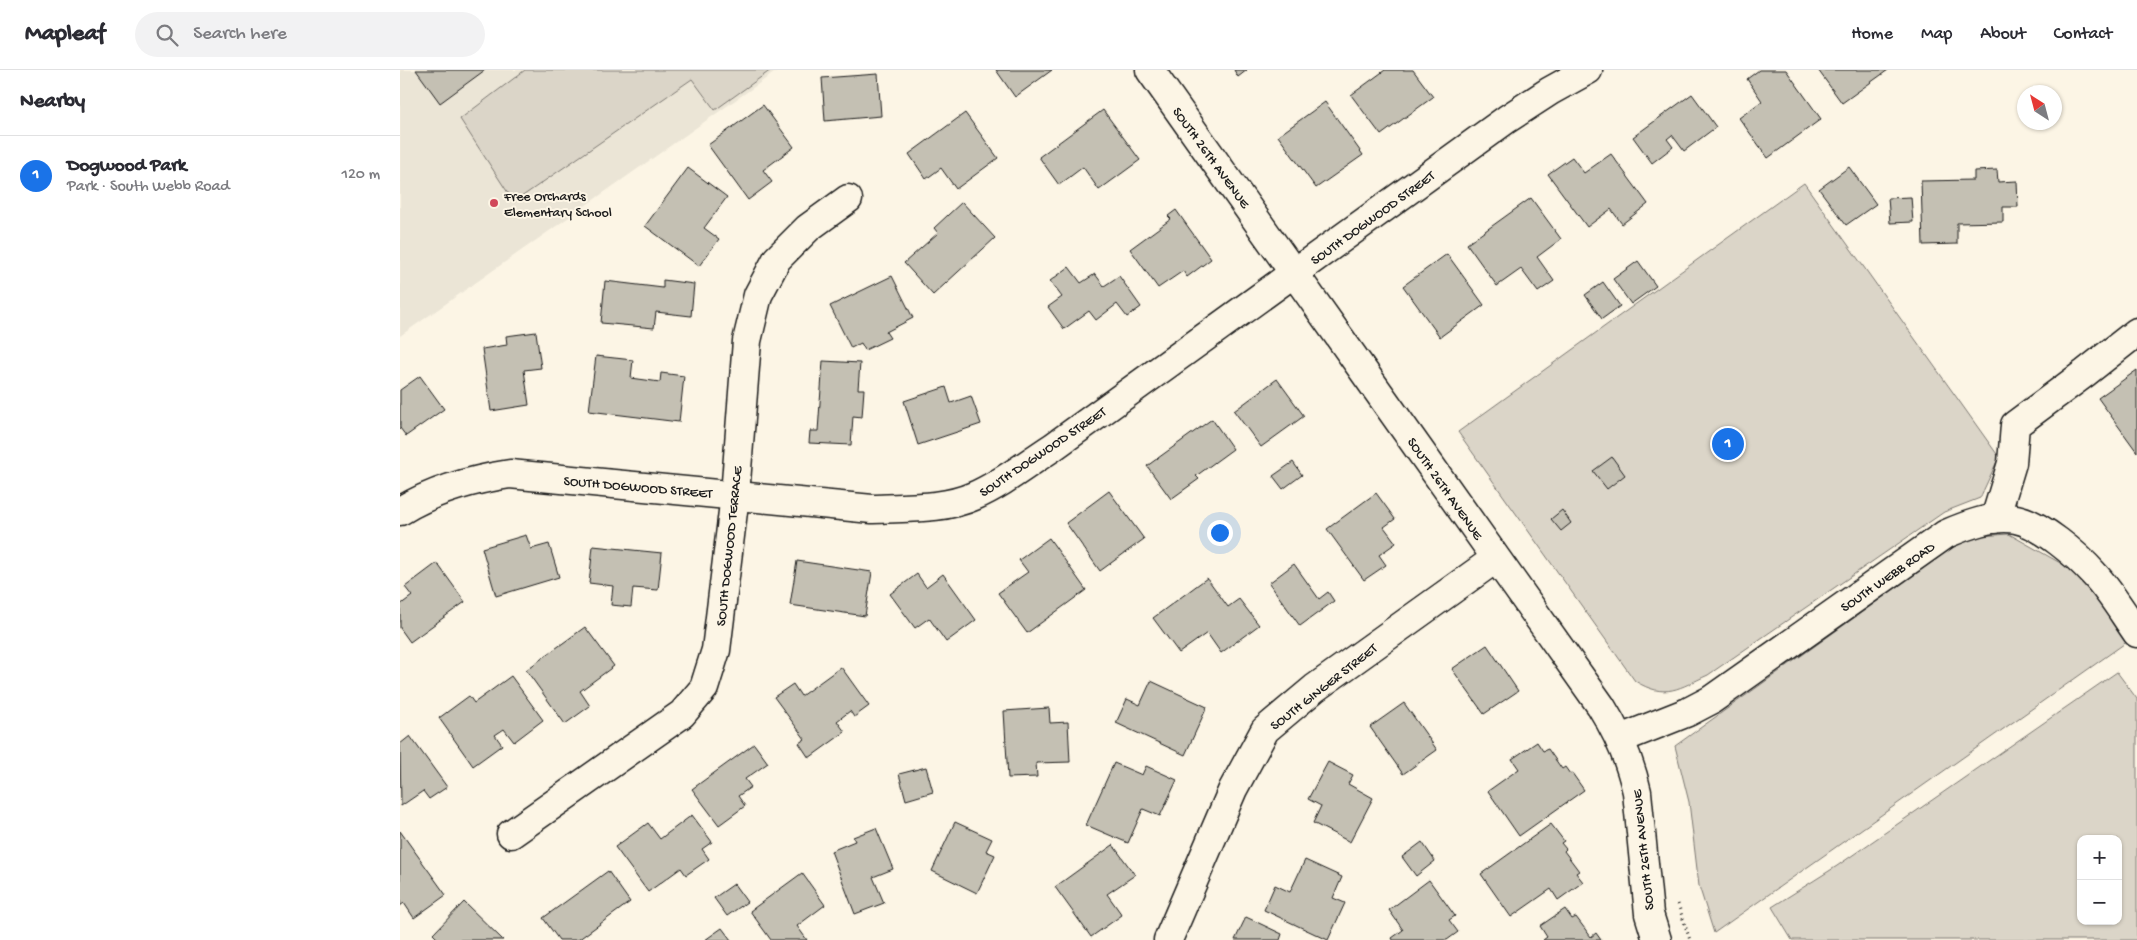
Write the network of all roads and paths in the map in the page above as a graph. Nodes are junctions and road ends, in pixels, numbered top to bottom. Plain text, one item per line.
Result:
1 (1150, 70) edge
2 (1588, 70) edge
3 (848, 199) dead end
4 (1295, 273) junction
5 (2137, 332) edge
6 (734, 495) junction
7 (400, 511) edge
8 (1995, 519) junction
9 (1495, 558) junction
10 (2137, 632) edge
11 (1620, 739) junction
12 (511, 834) dead end
13 (1168, 940) edge
14 (1657, 940) edge

1 - 4 street, SOUTH 26TH AVENUE
2 - 4 street, SOUTH DOGWOOD STREET
3 - 6 street, SOUTH DOGWOOD TERRACE
4 - 6 street, SOUTH DOGWOOD STREET
4 - 9 street, SOUTH 26TH AVENUE
5 - 8 street
6 - 7 street, SOUTH DOGWOOD STREET
6 - 12 street, SOUTH DOGWOOD TERRACE
8 - 10 street, SOUTH WEBB ROAD
8 - 11 street, SOUTH WEBB ROAD
9 - 11 street, SOUTH 26TH AVENUE
9 - 13 street, SOUTH GINGER STREET
11 - 14 street, SOUTH 26TH AVENUE

